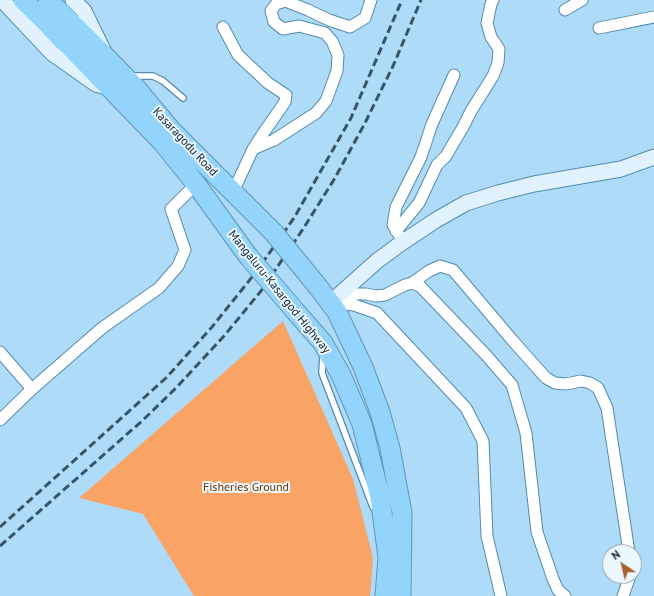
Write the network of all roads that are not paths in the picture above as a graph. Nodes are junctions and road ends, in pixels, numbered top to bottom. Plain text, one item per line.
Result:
1 (48, 0) edge
2 (73, 0) edge
3 (371, 0) edge
4 (493, 0) edge
5 (582, 0) edge
6 (7, 2) edge
7 (565, 10) dead end
8 (654, 17) edge
9 (223, 27) dead end
10 (599, 28) dead end
11 (106, 57) junction
12 (454, 75) dead end
13 (125, 76) junction
14 (182, 98) dead end
15 (163, 144) joint
16 (253, 149) junction
17 (654, 157) edge
18 (196, 184) junction
19 (233, 192) junction
20 (398, 237) junction
21 (412, 283) junction
22 (380, 295) junction
23 (330, 303) junction
24 (377, 313) junction
25 (0, 352) edge
26 (32, 389) junction
27 (0, 420) edge
28 (628, 544) edge
29 (627, 584) edge
30 (386, 596) edge
31 (401, 596) edge
32 (501, 596) edge
33 (565, 596) edge
34 (623, 596) edge

1 - 11 highway, Kasaragodu Road
2 - 11 street
3 - 16 street
4 - 20 street
5 - 7 street
6 - 15 highway, Kasaragodu Road
8 - 10 street
9 - 16 street
11 - 13 highway, Kasaragodu Road
12 - 20 street
13 - 14 lane
13 - 19 highway, Kasaragodu Road
15 - 18 highway, Mangaluru-Kasargod Highway
16 - 19 street
17 - 20 street
18 - 26 street
18 - 30 highway, Mangaluru-Kasargod Highway, bridge
19 - 23 highway, Kasaragodu Road, bridge
20 - 23 street
21 - 22 street
21 - 28 street
21 - 33 street
22 - 23 street
22 - 24 street
23 - 24 street
23 - 31 highway, Kasaragodu Road
24 - 32 street
25 - 26 street
26 - 27 street
29 - 34 street

